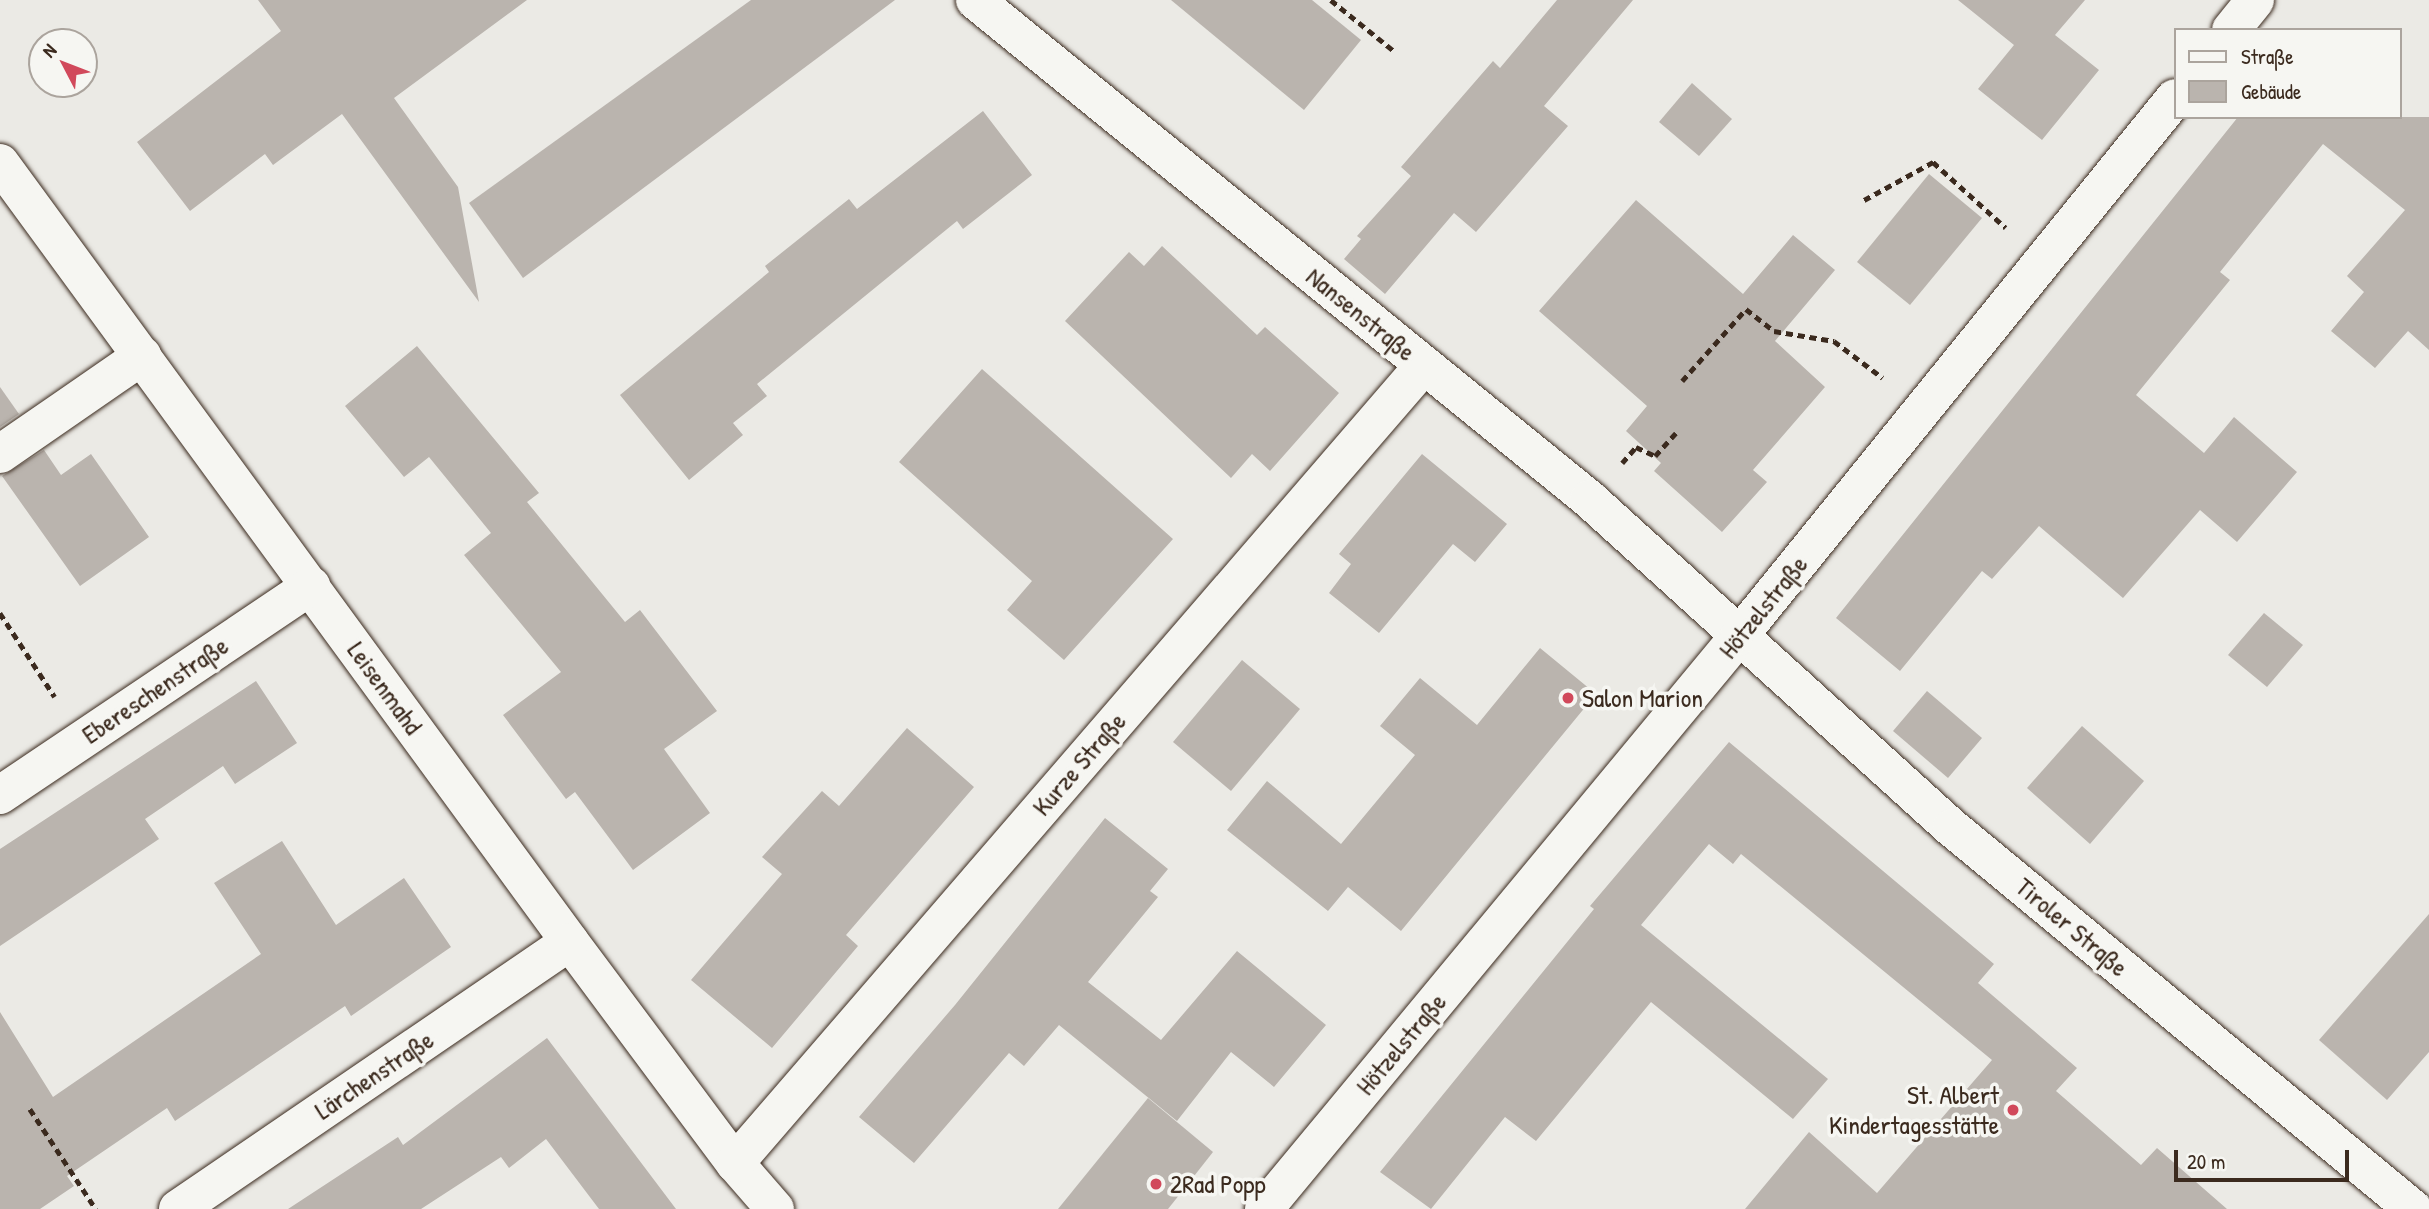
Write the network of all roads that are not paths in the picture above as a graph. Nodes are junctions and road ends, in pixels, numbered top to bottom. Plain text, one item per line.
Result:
1 (975, 0) edge
2 (2255, 0) edge
3 (2233, 28) edge
4 (2174, 99) edge
5 (0, 163) edge
6 (142, 356) junction
7 (1424, 365) junction
8 (0, 454) edge
9 (311, 586) junction
10 (1740, 636) junction
11 (0, 795) edge
12 (570, 942) junction
13 (735, 1163) junction
14 (178, 1209) edge
15 (775, 1209) edge
16 (1264, 1209) edge
17 (2413, 1209) edge

1 - 7 street, Nansenstraße
2 - 3 street
4 - 10 street, Hötzelstraße
5 - 6 street, Leisenmahd
6 - 8 street
6 - 9 street, Leisenmahd
7 - 10 street, Nansenstraße
7 - 13 street, Kurze Straße
9 - 11 street, Ebereschenstraße
9 - 12 street, Leisenmahd
10 - 16 street, Hötzelstraße
10 - 17 street, Tiroler Straße
12 - 13 street, Leisenmahd
12 - 14 street, Lärchenstraße
13 - 15 street, Leisenmahd

